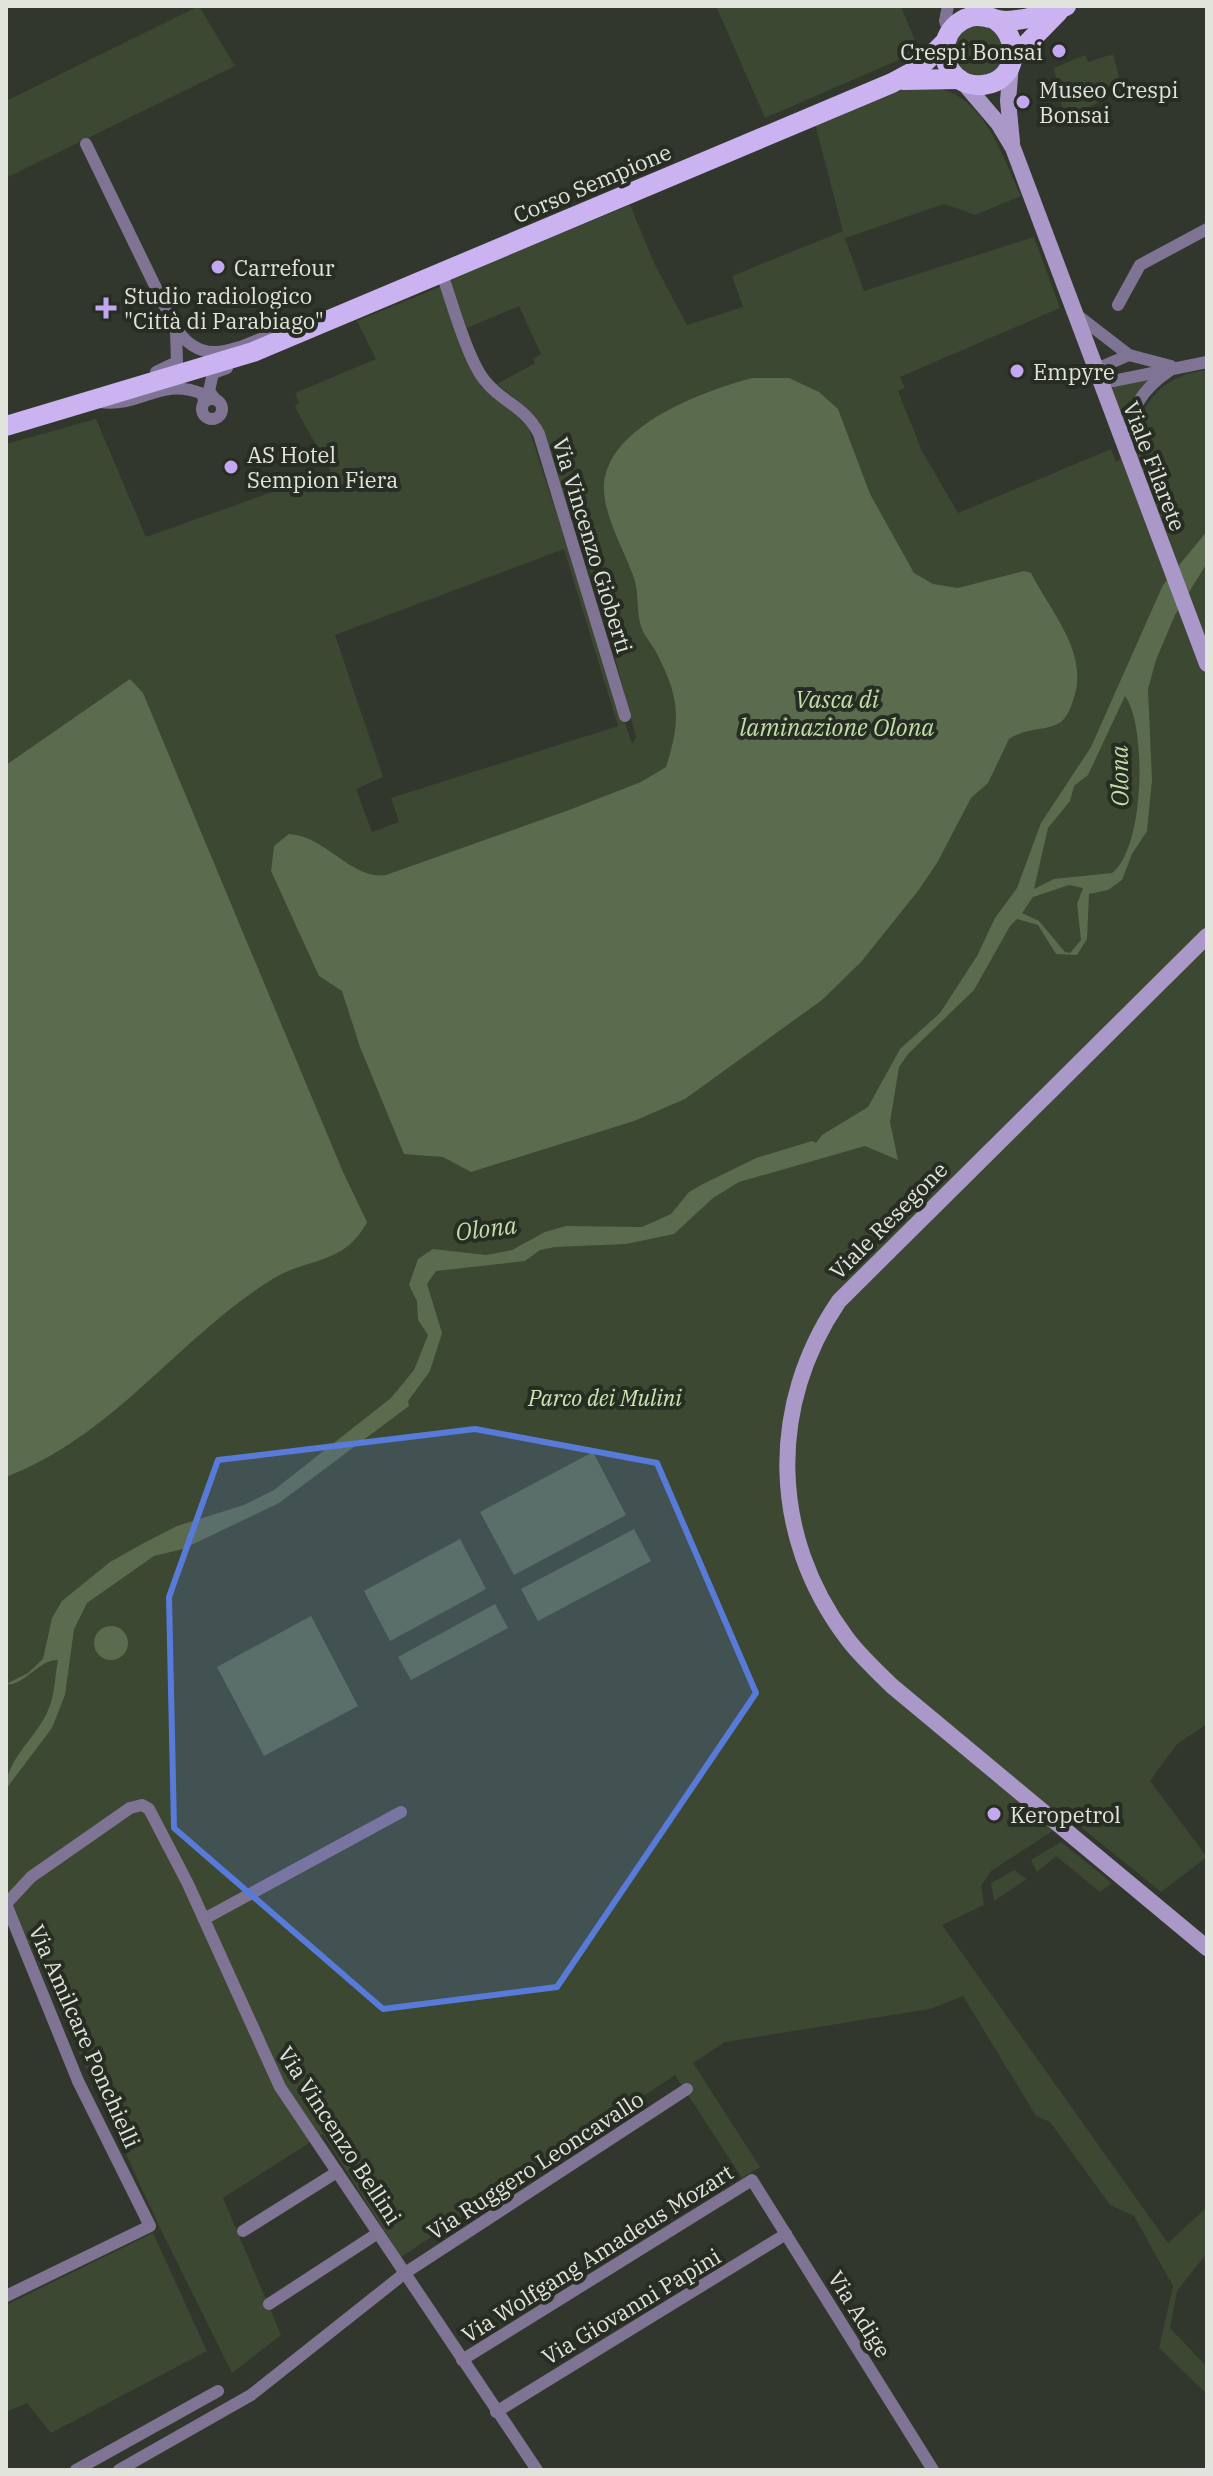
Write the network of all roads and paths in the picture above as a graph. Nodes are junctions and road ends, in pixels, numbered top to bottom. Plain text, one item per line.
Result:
1 (948, 6) edge
2 (1066, 6) edge
3 (983, 14) edge
4 (946, 38) junction
5 (1012, 61) junction
6 (961, 80) junction
7 (892, 83) junction
8 (86, 144) dead end
9 (1013, 148) junction
10 (1207, 229) edge
11 (441, 271) junction
12 (1118, 305) dead end
13 (1071, 310) junction
14 (174, 325) junction
15 (311, 327) junction
16 (1129, 355) junction
17 (1207, 362) edge
18 (1174, 367) junction
19 (1096, 376) junction
20 (93, 401) junction
21 (6, 426) edge
22 (1127, 453) junction
23 (1207, 664) edge
24 (625, 716) dead end
25 (1207, 936) edge
26 (401, 1812) dead end
27 (6, 1904) edge
28 (204, 1919) junction
29 (1207, 1948) edge
30 (687, 2089) dead end
31 (337, 2172) junction
32 (752, 2180) joint
33 (243, 2231) dead end
34 (378, 2233) junction
35 (786, 2234) junction
36 (405, 2273) junction
37 (6, 2296) edge
38 (269, 2304) dead end
39 (462, 2360) junction
40 (218, 2391) dead end
41 (496, 2412) junction
42 (76, 2470) edge
43 (119, 2470) edge
44 (537, 2470) edge
45 (933, 2470) edge

1 - 4 street
2 - 3 main road
2 - 5 main road
3 - 4 main road
3 - 5 main road
4 - 6 main road
4 - 7 main road, Corso Sempione
5 - 6 main road
5 - 9 street, Viale Filarete
6 - 7 main road, Corso Sempione
6 - 9 street, Viale Filarete
7 - 11 main road, Corso Sempione
8 - 14 street
9 - 13 street, Viale Filarete
10 - 12 street
11 - 15 main road, Corso Sempione
11 - 24 street, Via Vincenzo Gioberti
13 - 16 street
13 - 19 street, Viale Filarete
14 - 15 street
14 - 20 street
15 - 20 main road, Corso Sempione
15 - 20 street, Corso Sempione
16 - 18 street
16 - 19 street
17 - 18 street
18 - 19 street
18 - 22 street
19 - 22 street, Viale Filarete
20 - 21 main road, Corso Sempione
22 - 23 street, Viale Filarete
25 - 29 street, Viale Resegone
26 - 28 street
27 - 28 street, Via Vincenzo Bellini
27 - 37 street, Via Amilcare Ponchielli
28 - 31 street, Via Vincenzo Bellini
30 - 36 street, Via Ruggero Leoncavallo
31 - 33 street
31 - 34 street, Via Vincenzo Bellini
32 - 35 street, Via Adige
32 - 39 street, Via Wolfgang Amadeus Mozart
34 - 36 street, Via Vincenzo Bellini
34 - 38 street
35 - 41 street, Via Giovanni Papini
35 - 45 street, Via Adige
36 - 39 street, Via Vincenzo Bellini
36 - 43 street, Via Ruggero Leoncavallo
39 - 41 street, Via Vincenzo Bellini
40 - 42 street
41 - 44 street, Via Vincenzo Bellini

